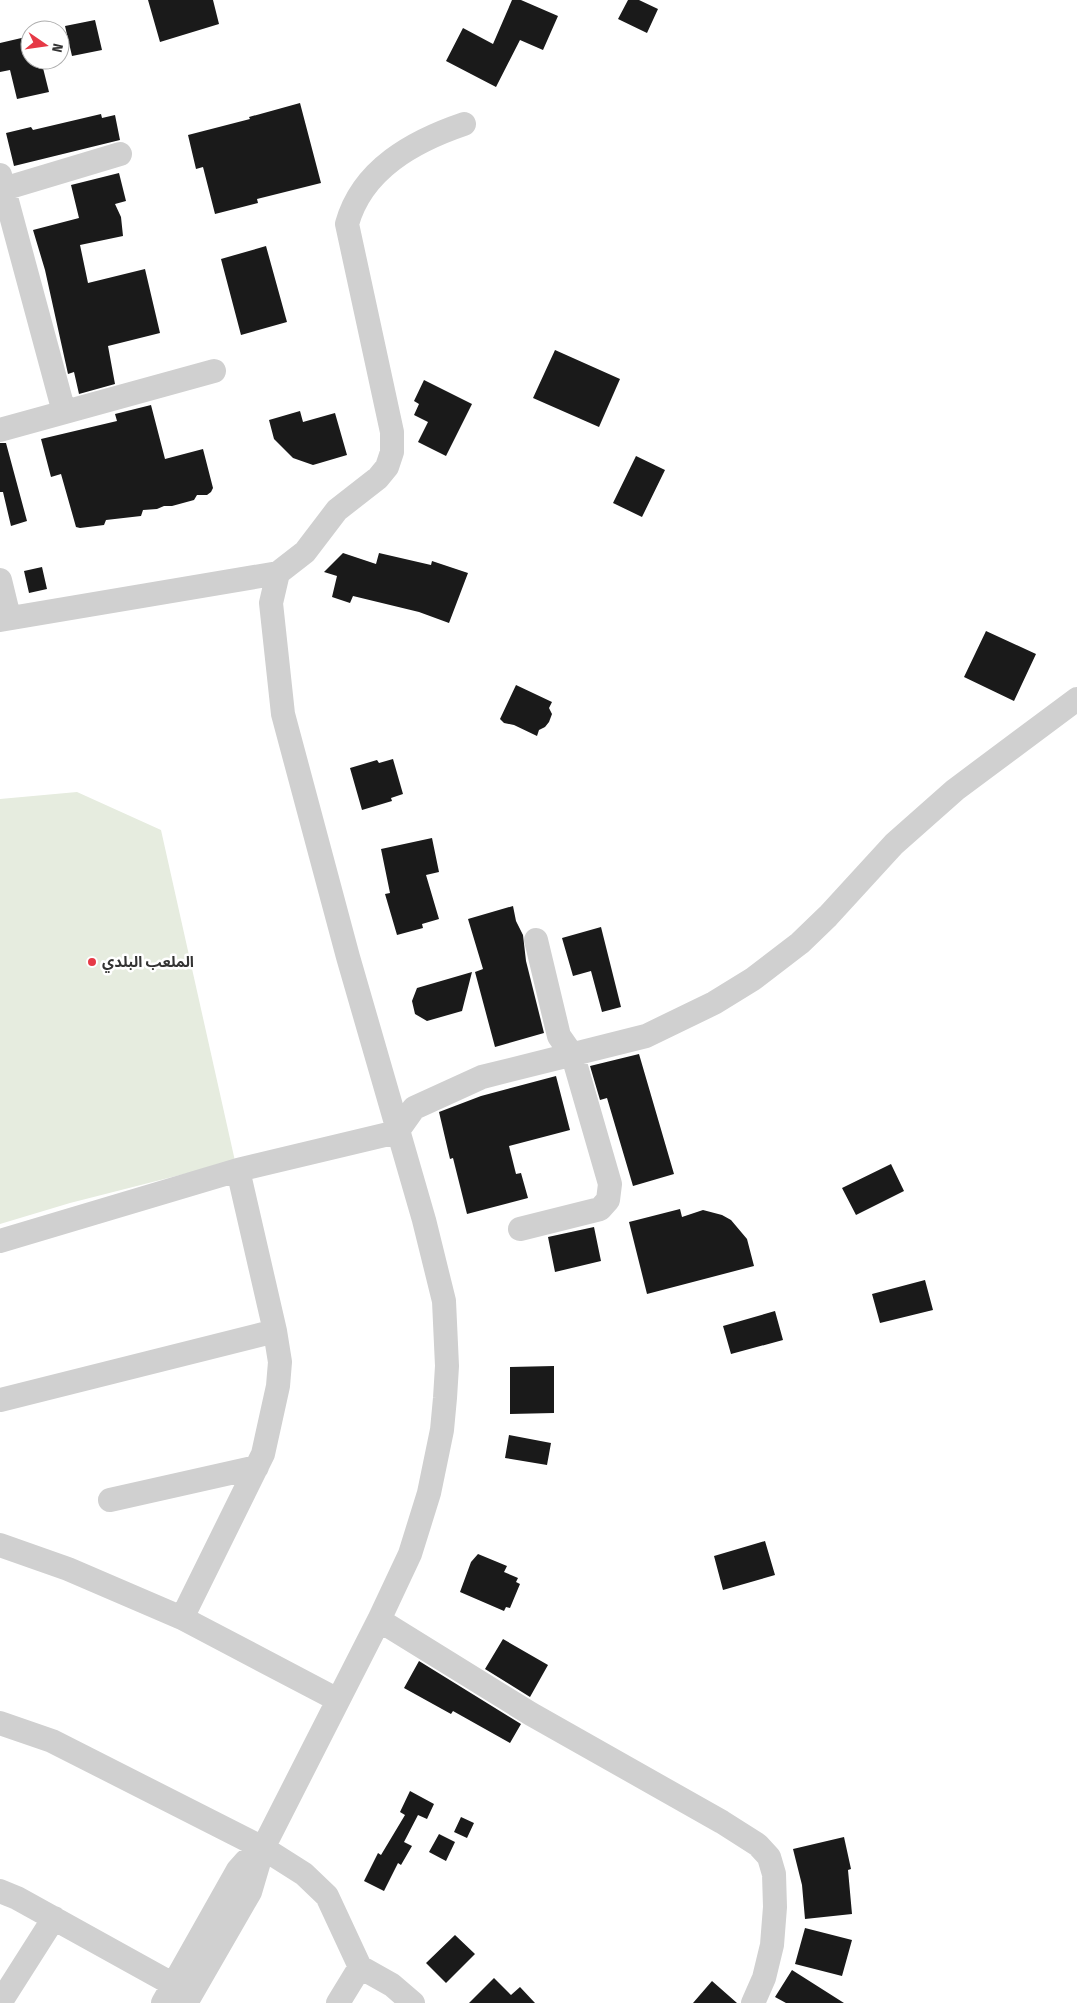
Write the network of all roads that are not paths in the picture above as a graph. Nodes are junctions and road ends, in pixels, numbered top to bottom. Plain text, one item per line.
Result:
1 (464, 124) dead end
2 (120, 154) dead end
3 (1, 185) edge
4 (214, 371) dead end
5 (64, 412) junction
6 (0, 430) edge
7 (278, 573) junction
8 (0, 580) edge
9 (5, 618) edge
10 (1077, 699) edge
11 (536, 940) dead end
12 (573, 1056) junction
13 (397, 1132) junction
14 (238, 1170) junction
15 (520, 1229) dead end
16 (0, 1240) edge
17 (275, 1330) junction
18 (0, 1400) edge
19 (257, 1467) junction
20 (110, 1500) dead end
21 (0, 1545) edge
22 (182, 1618) junction
23 (379, 1620) junction
24 (338, 1700) junction
25 (0, 1723) edge
26 (263, 1848) junction
27 (0, 1892) edge
28 (54, 1918) junction
29 (360, 1967) junction
30 (174, 1997) edge
31 (0, 2003) edge
32 (338, 2003) edge
33 (413, 2003) edge
34 (753, 2003) edge

1 - 7 street
2 - 3 street
3 - 5 street
4 - 5 street
5 - 6 street
7 - 9 street
7 - 13 street
8 - 9 street
10 - 12 street
11 - 12 street
12 - 13 street
12 - 15 street
13 - 14 street
13 - 23 street
14 - 16 street
14 - 17 street
17 - 18 street
17 - 19 street
19 - 20 street
19 - 22 street
21 - 22 street
22 - 24 street
23 - 24 street
23 - 34 street
24 - 26 street
25 - 26 street
26 - 29 street
26 - 30 street
27 - 28 street
28 - 30 street
28 - 31 street
29 - 32 street
29 - 33 street

